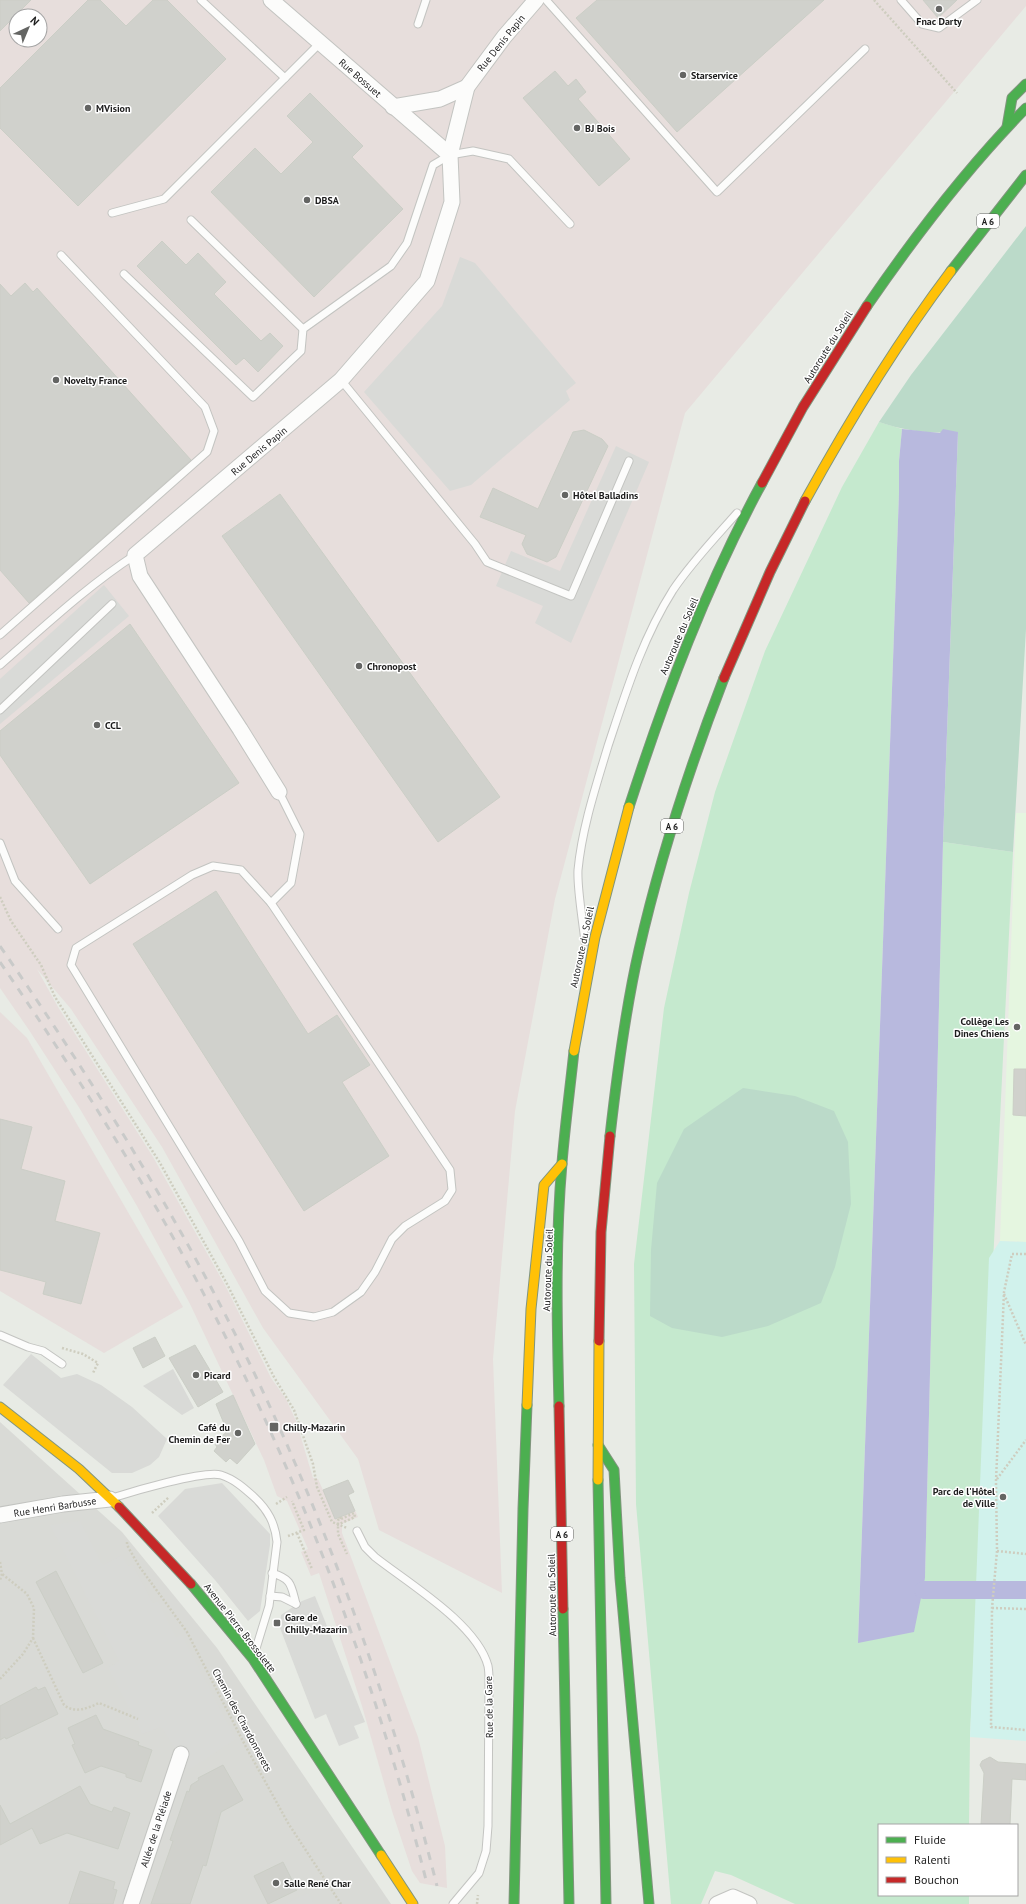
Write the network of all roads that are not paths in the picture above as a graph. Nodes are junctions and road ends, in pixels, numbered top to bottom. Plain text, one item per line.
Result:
1 (200, 0) edge
2 (271, 0) edge
3 (426, 0) edge
4 (536, 0) edge
5 (546, 0) edge
6 (901, 0) edge
7 (977, 0) edge
8 (418, 24) dead end
9 (320, 43) junction
10 (865, 49) dead end
11 (286, 78) junction
12 (1026, 84) edge
13 (467, 87) junction
14 (393, 106) junction
15 (1026, 108) edge
16 (1007, 127) junction
17 (450, 155) junction
18 (1026, 175) edge
19 (112, 213) dead end
20 (191, 220) dead end
21 (570, 224) dead end
22 (61, 255) dead end
23 (124, 274) dead end
24 (303, 329) junction
25 (341, 380) junction
26 (629, 461) dead end
27 (760, 486) junction
28 (135, 555) junction
29 (112, 604) dead end
30 (0, 635) edge
31 (0, 665) edge
32 (0, 710) edge
33 (279, 792) joint
34 (0, 843) edge
35 (271, 903) junction
36 (58, 929) dead end
37 (588, 970) junction
38 (562, 1164) junction
39 (0, 1335) edge
40 (62, 1364) dead end
41 (0, 1407) edge
42 (598, 1445) junction
43 (110, 1499) junction
44 (0, 1515) edge
45 (357, 1531) dead end
46 (272, 1572) junction
47 (270, 1596) junction
48 (253, 1659) junction
49 (181, 1754) dead end
50 (131, 1904) edge
51 (414, 1904) edge
52 (453, 1904) edge
53 (514, 1904) edge
54 (569, 1904) edge
55 (606, 1904) edge
56 (650, 1904) edge
57 (718, 1904) edge
58 (749, 1904) edge

1 - 11 lane
2 - 9 street, Rue Bossuet
3 - 8 lane
4 - 13 street, Rue Denis Papin
5 - 10 lane
6 - 7 lane
9 - 11 lane
9 - 14 street, Rue Bossuet
11 - 19 lane
12 - 16 main road
13 - 14 street, Rue Denis Papin
13 - 17 street, Rue Denis Papin
14 - 17 street, Rue Bossuet
15 - 16 main road, Autoroute du Soleil / A 6
16 - 27 main road, Autoroute du Soleil / A 6
17 - 21 lane
17 - 24 lane
17 - 25 street, Rue Denis Papin
18 - 42 main road, A 6
20 - 24 lane
22 - 30 lane
23 - 24 lane
25 - 26 lane
25 - 28 street, Rue Denis Papin
27 - 37 main road, Autoroute du Soleil / A 6
27 - 37 lane
28 - 31 lane
28 - 33 street
29 - 32 lane
33 - 35 lane
34 - 36 lane
35 - 35 lane
37 - 38 main road, Autoroute du Soleil / A 6
38 - 53 main road
38 - 54 main road, Autoroute du Soleil / A 6
39 - 40 lane
41 - 43 main road, Avenue Pierre Brossolette
42 - 55 main road, A 6
42 - 56 main road
43 - 44 street, Rue Henri Barbusse
43 - 46 lane
43 - 48 main road, Avenue Pierre Brossolette
45 - 52 lane, Rue de la Gare
46 - 47 lane
46 - 47 lane
47 - 48 lane
48 - 51 main road, Avenue Pierre Brossolette
49 - 50 street, Allée de la Pléiade
57 - 58 street

